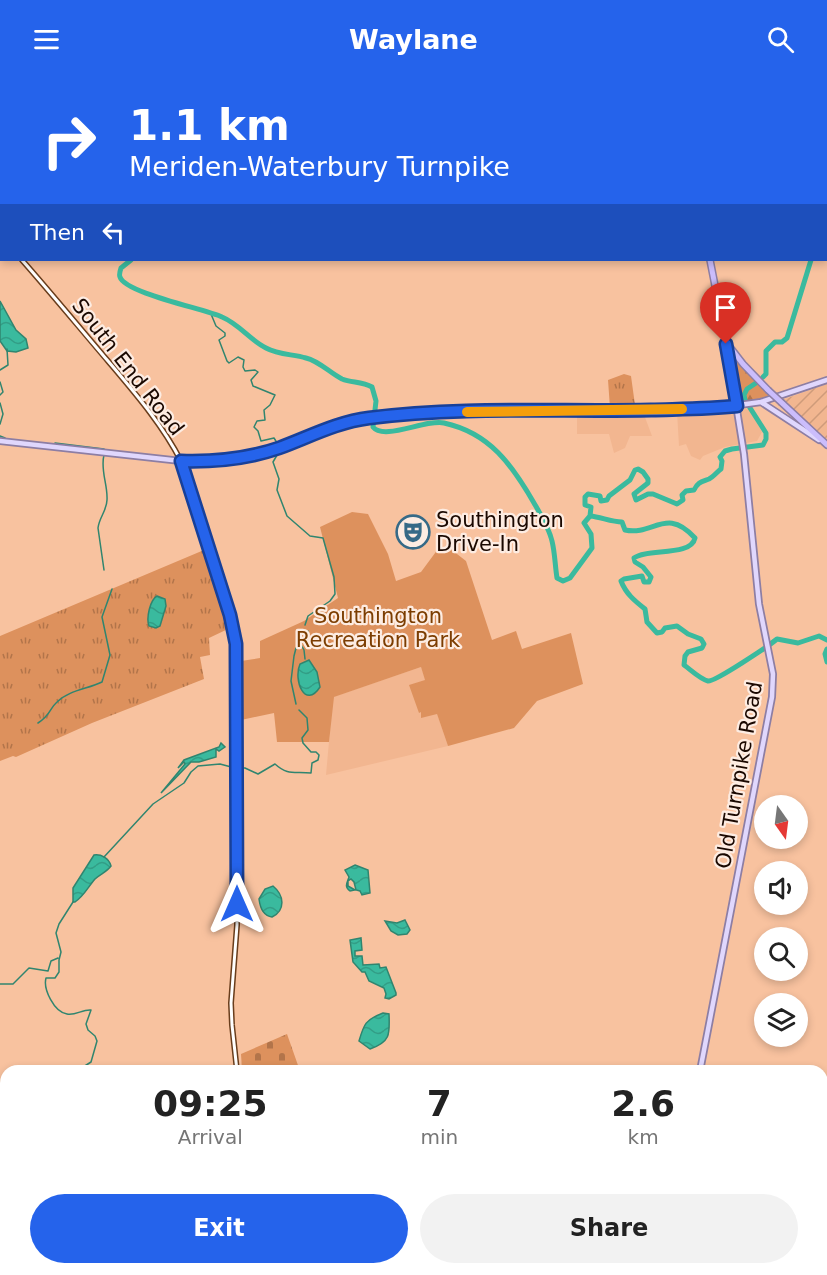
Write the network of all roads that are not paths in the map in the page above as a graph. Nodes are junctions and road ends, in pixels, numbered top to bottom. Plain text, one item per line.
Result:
1 (23, 261) edge
2 (710, 261) edge
3 (726, 342) junction
4 (827, 381) edge
5 (758, 403) junction
6 (740, 406) junction
7 (819, 440) junction
8 (0, 441) edge
9 (827, 445) edge
10 (181, 461) junction
11 (236, 1065) edge
12 (701, 1065) edge

1 - 10 street, South End Road
2 - 3 highway
3 - 6 main road, Old Turnpike Road
3 - 7 highway, bridge
4 - 5 main road
5 - 6 main road
5 - 7 main road
6 - 10 main road
6 - 12 main road, Old Turnpike Road
7 - 9 highway
8 - 10 main road
10 - 11 street, South End Road

